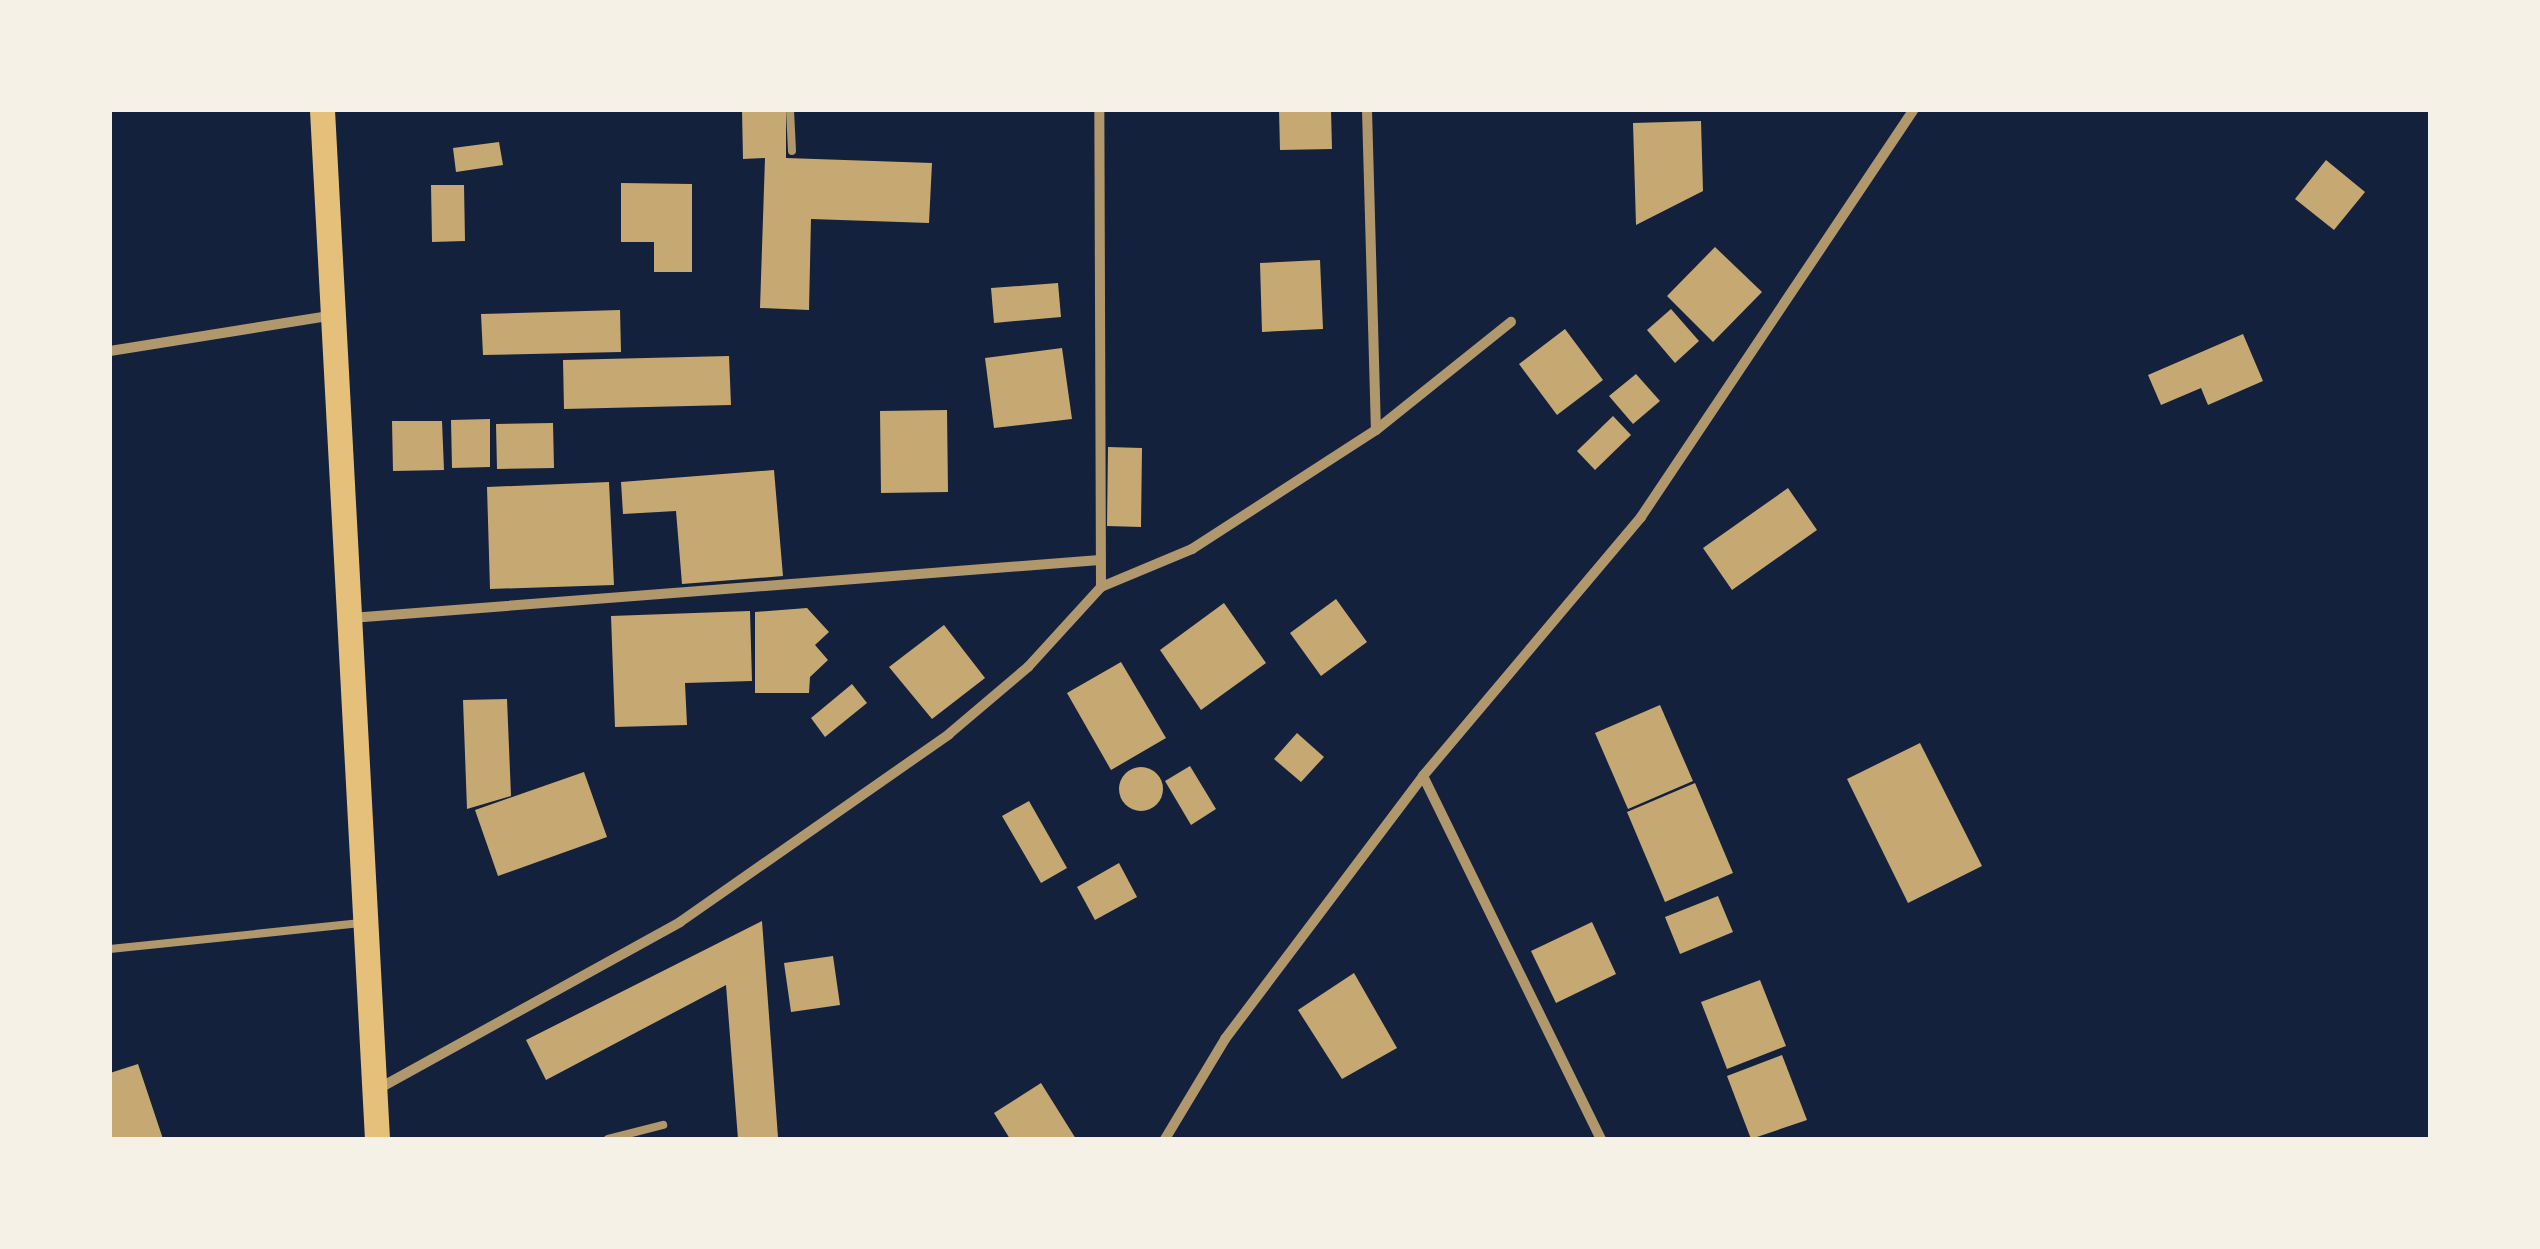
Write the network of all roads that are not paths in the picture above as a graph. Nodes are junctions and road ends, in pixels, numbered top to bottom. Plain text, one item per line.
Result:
1 (322, 110) edge
2 (790, 110) edge
3 (1099, 110) edge
4 (1367, 110) edge
5 (1910, 111) edge
6 (792, 151) dead end
7 (328, 316) junction
8 (1511, 322) dead end
9 (110, 350) edge
10 (1376, 430) junction
11 (1100, 560) junction
12 (1101, 587) junction
13 (350, 618) junction
14 (1423, 776) junction
15 (366, 922) junction
16 (110, 949) edge
17 (374, 1091) junction
18 (663, 1125) dead end
19 (377, 1139) edge
20 (608, 1139) edge
21 (1164, 1139) edge
22 (1601, 1139) edge

1 - 7 main road
2 - 6 lane
3 - 11 street
4 - 10 street
5 - 14 street
7 - 9 street
7 - 13 main road
8 - 10 street
10 - 12 street
11 - 12 street
11 - 13 street
12 - 17 street
13 - 15 main road
14 - 21 street
14 - 22 street
15 - 16 lane
15 - 17 main road
17 - 19 main road
18 - 20 lane

